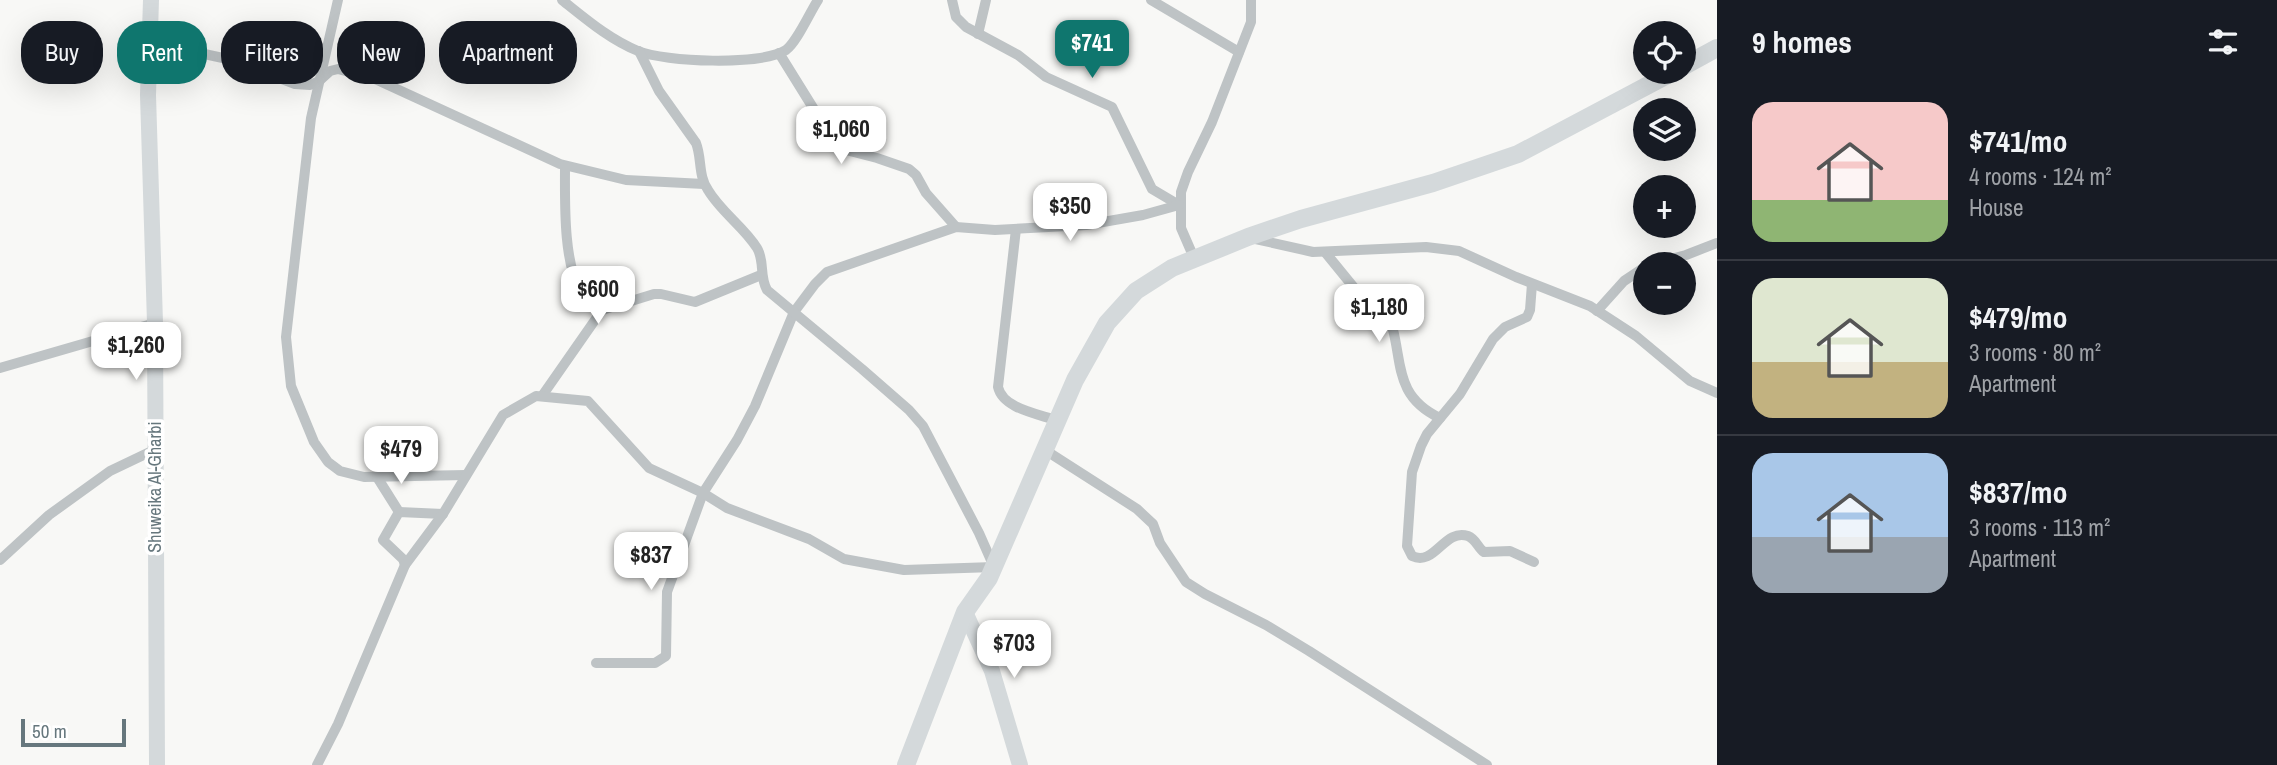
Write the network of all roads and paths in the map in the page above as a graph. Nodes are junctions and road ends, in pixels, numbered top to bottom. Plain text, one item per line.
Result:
1 (151, 0) edge
2 (338, 0) edge
3 (562, 0) edge
4 (818, 0) edge
5 (952, 0) edge
6 (986, 0) edge
7 (1151, 0) edge
8 (1251, 0) edge
9 (150, 21) edge
10 (978, 34) junction
11 (1717, 48) edge
12 (639, 51) junction
13 (779, 52) junction
14 (1239, 52) junction
15 (1696, 59) edge
16 (323, 64) edge
17 (323, 77) edge
18 (149, 84) edge
19 (318, 84) edge
20 (1649, 84) edge
21 (565, 166) junction
22 (704, 184) junction
23 (1179, 205) junction
24 (956, 228) junction
25 (1016, 229) junction
26 (1248, 237) junction
27 (1717, 243) edge
28 (1325, 252) junction
29 (1694, 252) edge
30 (1194, 258) junction
31 (761, 275) junction
32 (1633, 275) edge
33 (1532, 284) junction
34 (601, 310) junction
35 (1597, 311) junction
36 (794, 312) junction
37 (155, 323) junction
38 (0, 368) edge
39 (1717, 393) edge
40 (542, 396) junction
41 (1440, 418) junction
42 (1058, 421) junction
43 (154, 450) junction
44 (1045, 450) junction
45 (466, 475) junction
46 (377, 477) junction
47 (703, 493) junction
48 (399, 512) junction
49 (443, 514) junction
50 (0, 560) edge
51 (1534, 562) dead end
52 (405, 565) junction
53 (994, 567) junction
54 (965, 612) junction
55 (596, 663) dead end
56 (156, 765) edge
57 (317, 765) edge
58 (906, 765) edge
59 (1020, 765) edge
60 (1487, 765) edge

1 - 9 street, Shuweika Al-Gharbi
2 - 16 street
3 - 12 street
4 - 13 street
5 - 10 street
6 - 10 street
7 - 14 street
8 - 14 street
10 - 23 street
11 - 15 main road
12 - 13 street
12 - 22 street
13 - 24 street
14 - 23 street
17 - 21 street
18 - 37 street, Shuweika Al-Gharbi
19 - 46 street
20 - 26 main road
21 - 22 street
21 - 34 street
22 - 31 street
23 - 25 street
23 - 30 street
24 - 25 street
24 - 36 street
25 - 42 street
26 - 28 street
26 - 30 main road
27 - 29 street
28 - 33 street
28 - 41 street
30 - 42 main road
31 - 34 street
31 - 36 street
32 - 35 street
33 - 35 street
33 - 41 street
34 - 40 street
35 - 39 street
36 - 47 street
36 - 53 street
37 - 38 street
37 - 43 street, Shuweika Al-Gharbi
40 - 45 street
40 - 47 street
41 - 51 street
42 - 44 main road
43 - 50 street
43 - 56 street, Shuweika Al-Gharbi
44 - 53 main road
44 - 60 street
45 - 46 street
45 - 49 street
46 - 48 street
47 - 53 street
47 - 55 street
48 - 49 street
48 - 52 street
49 - 52 street
52 - 57 street
53 - 54 main road
54 - 58 main road
54 - 59 street

